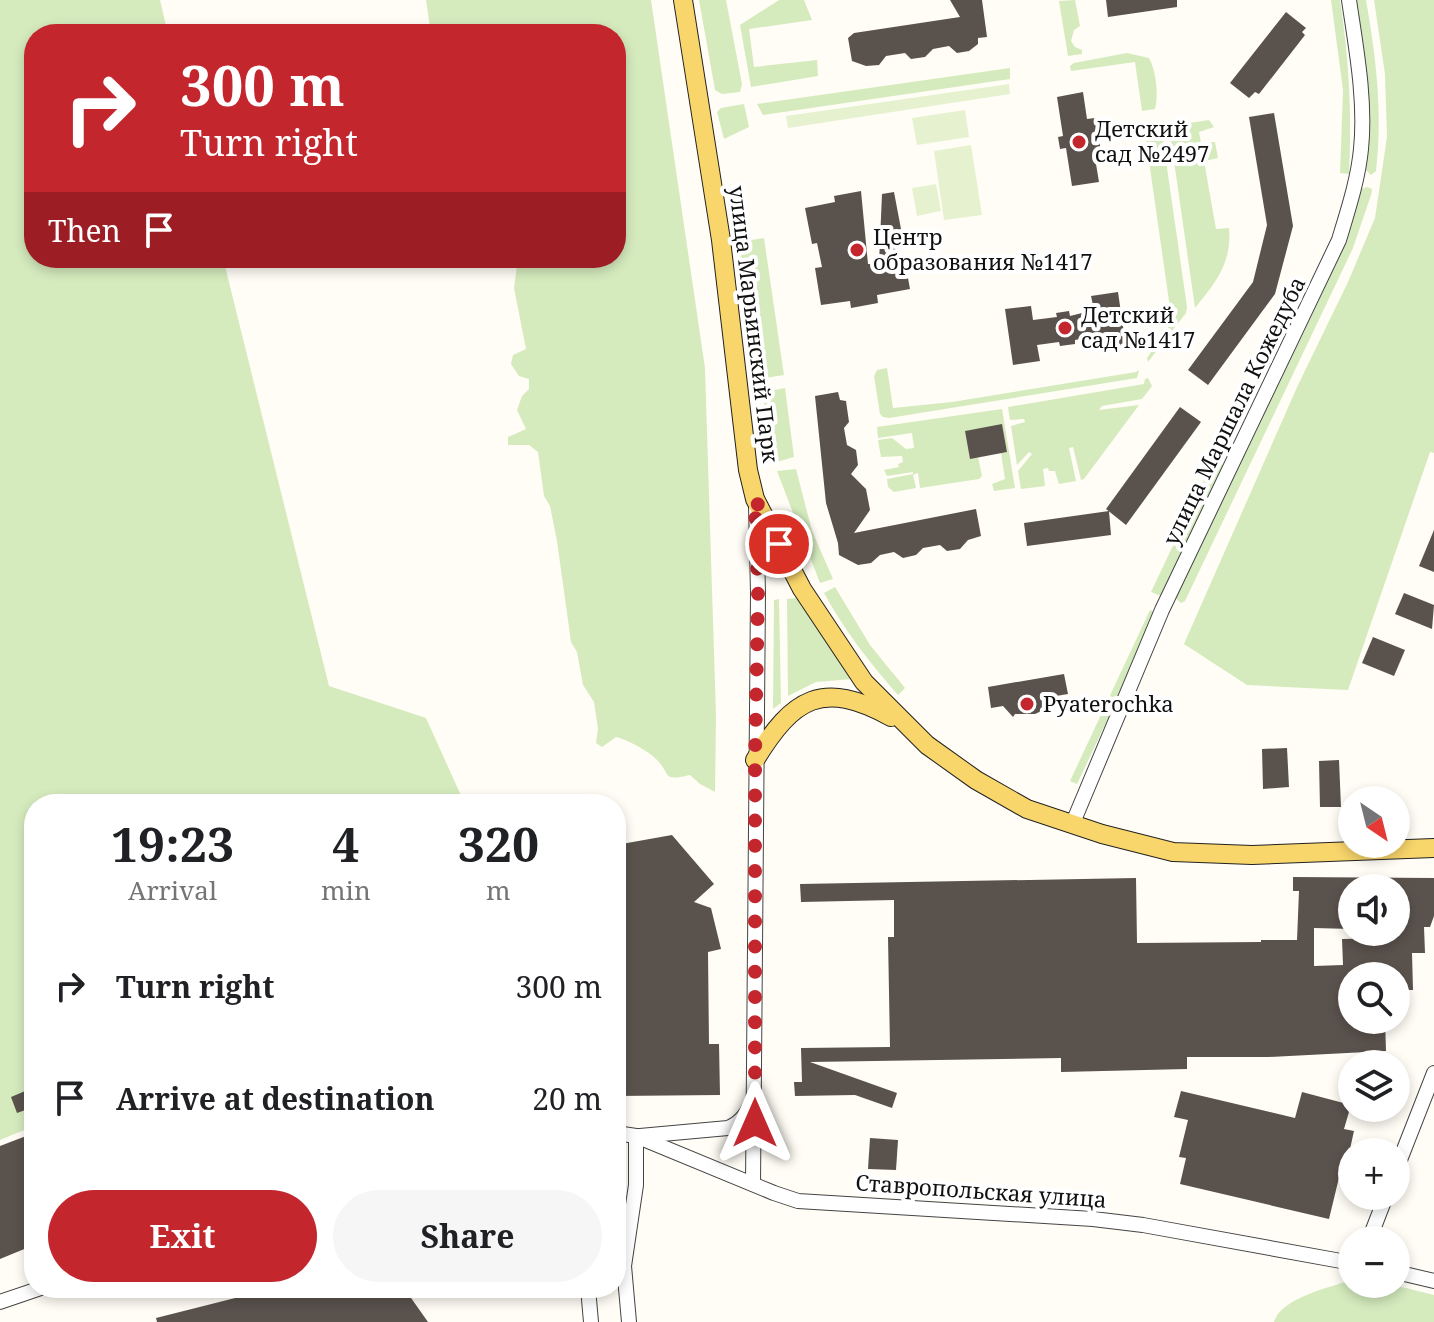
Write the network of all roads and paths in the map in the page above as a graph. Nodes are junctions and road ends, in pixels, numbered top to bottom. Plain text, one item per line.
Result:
1 (683, 0) edge
2 (1349, 0) edge
3 (755, 499) junction
4 (907, 726) junction
5 (755, 760) junction
6 (1072, 825) junction
7 (1434, 848) edge
8 (1434, 1073) edge
9 (755, 1096) junction
10 (626, 1134) edge
11 (636, 1136) junction
12 (1409, 1138) edge
13 (753, 1184) junction
14 (626, 1252) edge
15 (1338, 1260) edge
16 (1410, 1275) edge
17 (1434, 1281) edge
18 (626, 1288) edge
19 (24, 1294) edge
20 (589, 1298) edge
21 (0, 1302) edge
22 (591, 1322) edge
23 (629, 1322) edge

1 - 3 main road, улица Марьинский Парк
2 - 6 street, улица Маршала Кожедуба
3 - 4 main road
3 - 5 street, улица Марьинский Парк
4 - 5 main road
4 - 6 main road
5 - 9 street, улица Марьинский Парк
6 - 7 main road
8 - 12 street
9 - 11 street
9 - 13 street, улица Марьинский Парк
10 - 11 street, Ставропольская улица
11 - 13 street, Ставропольская улица
11 - 14 street
13 - 15 street, Ставропольская улица
16 - 17 street
18 - 23 street
19 - 21 street
20 - 22 street

